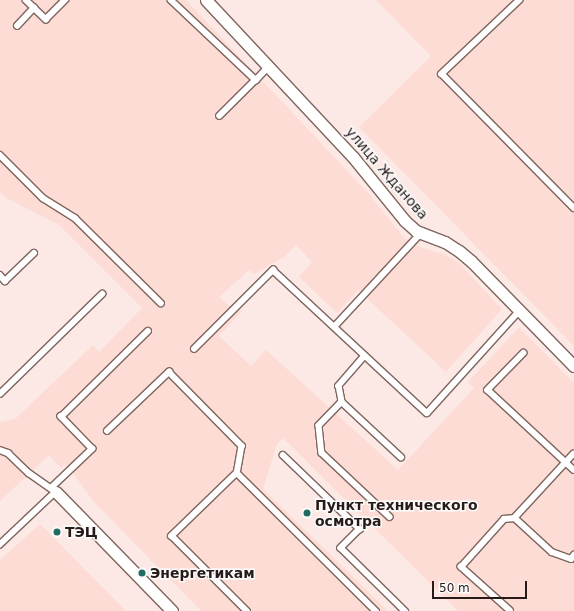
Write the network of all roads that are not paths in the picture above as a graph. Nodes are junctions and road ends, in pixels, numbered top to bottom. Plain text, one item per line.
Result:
1 (26, 0) edge
2 (65, 0) edge
3 (171, 0) edge
4 (206, 0) edge
5 (520, 0) edge
6 (34, 8) junction
7 (17, 26) dead end
8 (269, 66) junction
9 (256, 80) junction
10 (220, 116) dead end
11 (0, 155) edge
12 (574, 208) edge
13 (421, 233) junction
14 (34, 253) dead end
15 (0, 275) edge
16 (102, 294) dead end
17 (161, 303) dead end
18 (520, 310) junction
19 (334, 327) junction
20 (148, 331) dead end
21 (194, 349) dead end
22 (524, 353) dead end
23 (365, 356) junction
24 (574, 366) edge
25 (0, 394) edge
26 (342, 402) junction
27 (107, 431) dead end
28 (0, 450) edge
29 (574, 454) edge
30 (283, 456) dead end
31 (401, 457) dead end
32 (566, 462) junction
33 (574, 470) edge
34 (237, 473) junction
35 (54, 490) junction
36 (390, 517) dead end
37 (515, 518) junction
38 (0, 545) edge
39 (574, 555) edge
40 (172, 611) edge
41 (247, 611) edge
42 (376, 611) edge
43 (405, 611) edge
44 (510, 611) edge

1 - 6 lane
2 - 6 lane
3 - 9 lane
4 - 8 street, улица Жданова
5 - 12 lane
6 - 7 lane
8 - 9 lane
8 - 13 street, улица Жданова
9 - 10 lane
11 - 17 lane
13 - 18 street, улица Жданова
13 - 19 lane
14 - 15 lane
16 - 25 lane
18 - 23 lane
18 - 24 street, улица Жданова
19 - 21 lane
19 - 23 lane
20 - 35 lane
22 - 32 lane
23 - 26 lane
26 - 31 lane
26 - 36 lane
27 - 34 lane
28 - 35 lane
29 - 32 lane
30 - 43 lane
32 - 33 lane
32 - 37 lane
34 - 41 lane
34 - 42 lane
35 - 38 lane
35 - 40 street
37 - 39 lane
37 - 44 lane

